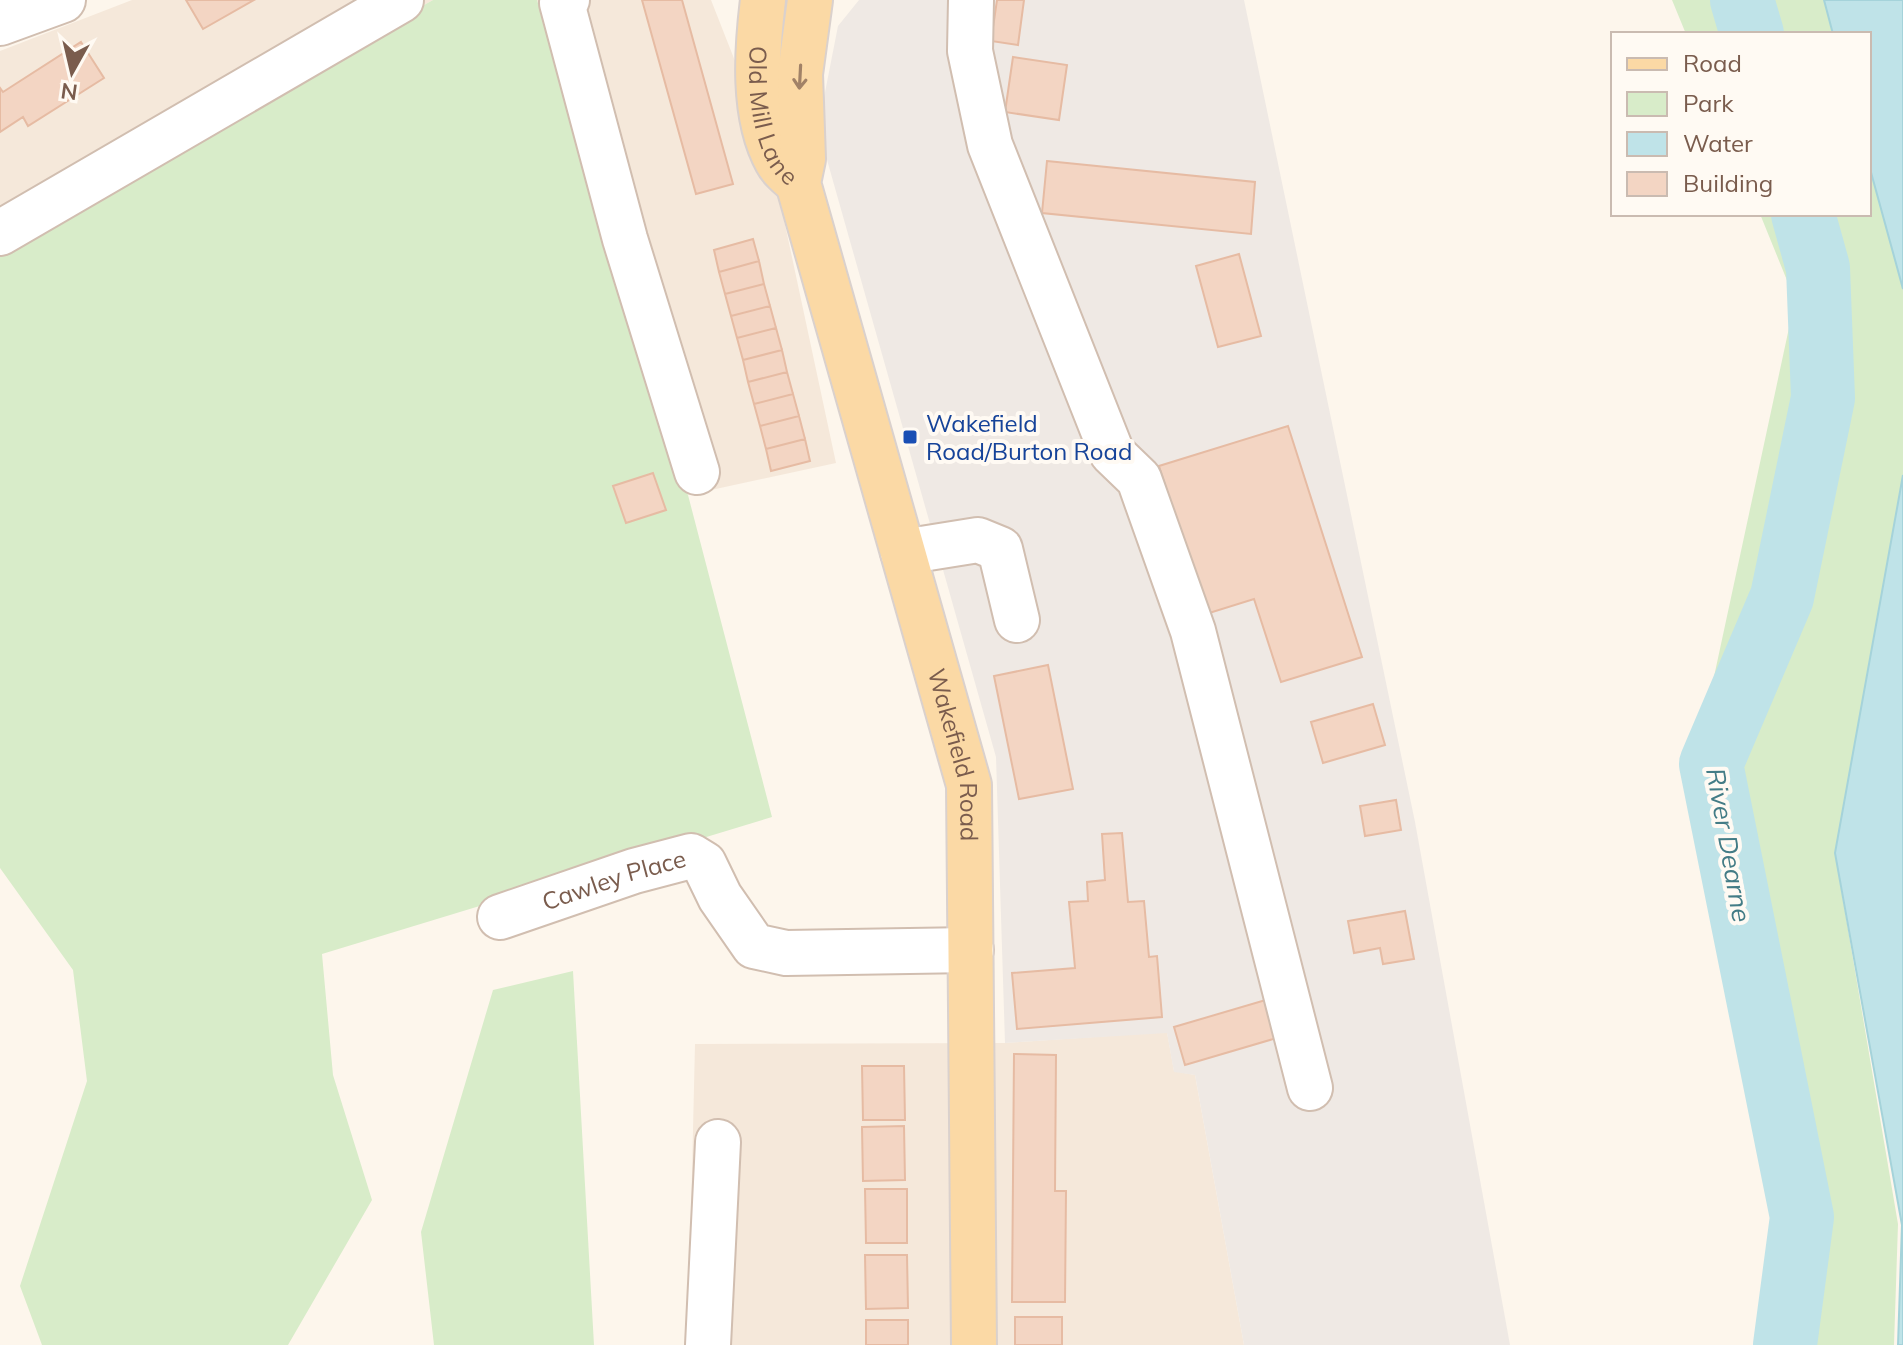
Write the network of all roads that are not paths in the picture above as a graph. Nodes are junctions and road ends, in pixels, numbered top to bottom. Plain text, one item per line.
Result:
1 (63, 0) edge
2 (401, 0) edge
3 (810, 0) edge
4 (971, 0) edge
5 (563, 1) edge
6 (760, 6) edge
7 (0, 23) edge
8 (798, 183) junction
9 (0, 233) edge
10 (697, 472) dead end
11 (903, 552) junction
12 (1017, 620) dead end
13 (500, 917) dead end
14 (971, 950) junction
15 (1310, 1088) dead end
16 (718, 1142) dead end
17 (708, 1345) edge
18 (974, 1345) edge

1 - 7 street
2 - 9 street
3 -> 8 main road, Old Mill Lane
4 - 15 street
5 - 10 street
6 - 8 main road, Old Mill Lane
8 - 11 main road, Wakefield Road
11 - 12 street
11 - 14 main road, Wakefield Road
13 - 14 street, Cawley Place
14 - 18 main road, Wakefield Road
16 - 17 street

